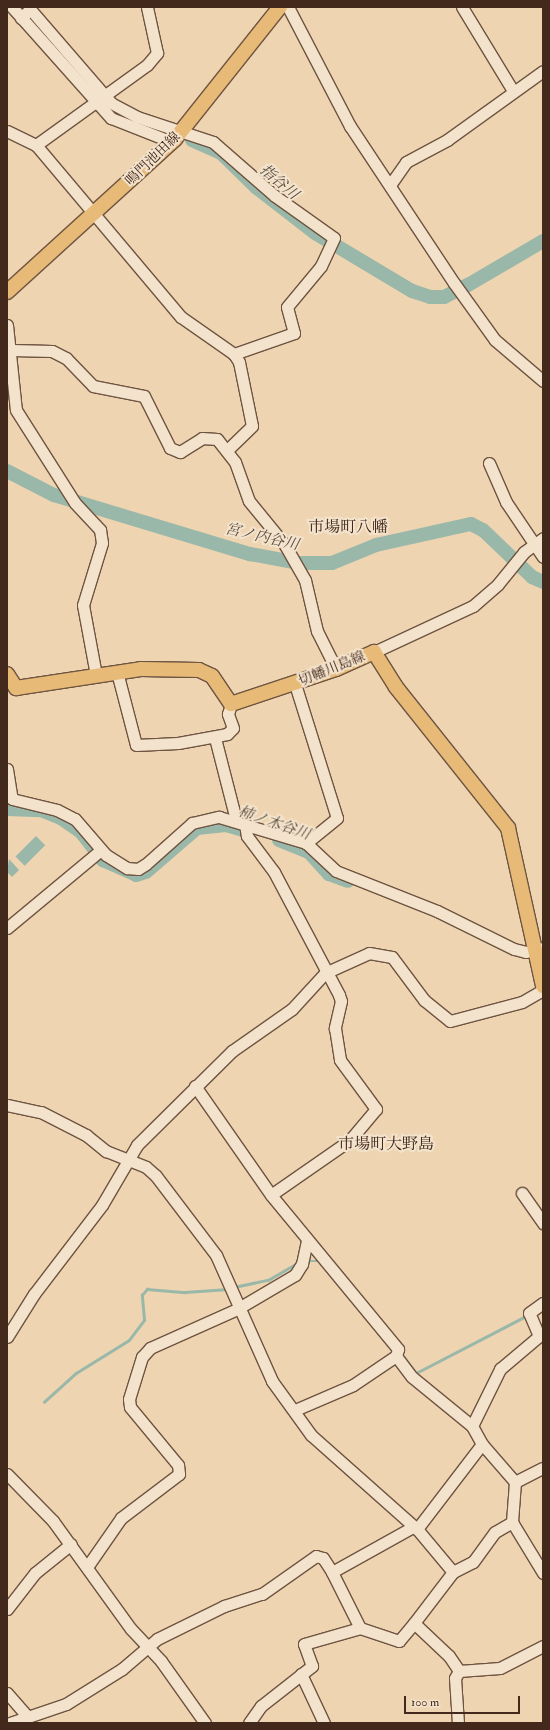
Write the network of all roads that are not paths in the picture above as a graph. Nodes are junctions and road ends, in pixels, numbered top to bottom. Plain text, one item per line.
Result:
1 (147, 7) edge
2 (280, 7) edge
3 (288, 7) edge
4 (462, 7) edge
5 (17, 13) edge
6 (543, 71) edge
7 (513, 92) junction
8 (98, 98) junction
9 (7, 131) edge
10 (178, 136) junction
11 (36, 145) junction
12 (390, 185) junction
13 (94, 215) junction
14 (7, 292) edge
15 (7, 326) edge
16 (12, 350) junction
17 (234, 354) junction
18 (543, 381) edge
19 (228, 450) junction
20 (489, 463) dead end
21 (538, 541) edge
22 (543, 557) edge
23 (374, 652) junction
24 (336, 669) junction
25 (117, 672) junction
26 (7, 674) edge
27 (96, 675) junction
28 (295, 684) junction
29 (12, 689) edge
30 (231, 704) junction
31 (215, 738) junction
32 (7, 770) edge
33 (243, 826) junction
34 (306, 843) junction
35 (101, 850) junction
36 (7, 928) edge
37 (537, 953) edge
38 (326, 973) junction
39 (543, 986) edge
40 (543, 990) edge
41 (195, 1086) junction
42 (7, 1105) edge
43 (128, 1158) junction
44 (522, 1193) dead end
45 (271, 1195) junction
46 (543, 1222) edge
47 (307, 1241) junction
48 (543, 1303) edge
49 (237, 1309) junction
50 (7, 1337) edge
51 (541, 1338) edge
52 (397, 1352) junction
53 (295, 1410) junction
54 (472, 1426) junction
55 (482, 1444) junction
56 (543, 1468) edge
57 (7, 1474) edge
58 (515, 1482) junction
59 (512, 1522) junction
60 (415, 1528) junction
61 (71, 1544) junction
62 (87, 1567) junction
63 (332, 1572) junction
64 (453, 1572) junction
65 (543, 1573) edge
66 (7, 1609) edge
67 (414, 1623) junction
68 (360, 1628) junction
69 (147, 1646) junction
70 (543, 1646) edge
71 (459, 1671) junction
72 (301, 1674) junction
73 (7, 1693) edge
74 (20, 1721) edge
75 (205, 1723) edge
76 (249, 1723) edge
77 (324, 1723) edge
78 (458, 1723) edge

1 - 8 street
2 - 10 main road, 鳴門池田線
3 - 12 street
4 - 7 street
5 - 8 street
6 - 7 street
7 - 12 street
8 - 10 street
8 - 10 street
8 - 11 street
9 - 11 street
10 - 13 main road, 鳴門池田線
10 - 17 street
11 - 13 street
12 - 18 street
13 - 14 main road, 鳴門池田線
13 - 17 street
15 - 16 street
16 - 19 street
16 - 27 street
17 - 19 street
19 - 24 street
20 - 21 street
21 - 22 street
21 - 23 street
23 - 24 main road, 切幡川島線
23 - 37 main road, 切幡川島線
24 - 28 main road, 切幡川島線
25 - 27 main road
25 - 30 main road
25 - 31 street
26 - 29 main road
27 - 29 main road
28 - 30 main road, 切幡川島線
28 - 34 street
30 - 31 street
31 - 33 street
32 - 35 street
33 - 34 street
33 - 35 street
33 - 38 street
34 - 37 street
35 - 36 street
37 - 39 main road, 切幡川島線
38 - 40 street
38 - 41 street
38 - 45 street
41 - 43 street
41 - 45 street
42 - 43 street
43 - 49 street
43 - 50 street
44 - 46 street
45 - 47 street
47 - 49 street
47 - 52 street
48 - 51 street
49 - 53 street
49 - 62 street
51 - 54 street
52 - 53 street
52 - 54 street
53 - 60 street
54 - 55 street
55 - 58 street
55 - 60 street
56 - 58 street
57 - 61 street
58 - 59 street
59 - 64 street
59 - 65 street
60 - 63 street
60 - 64 street
61 - 62 street
61 - 66 street
62 - 69 street
63 - 68 street
63 - 69 street
64 - 67 street
67 - 68 street
67 - 71 street
68 - 72 street
69 - 74 street
69 - 75 street
70 - 71 street
71 - 78 street
72 - 76 street
72 - 77 street
73 - 74 street

